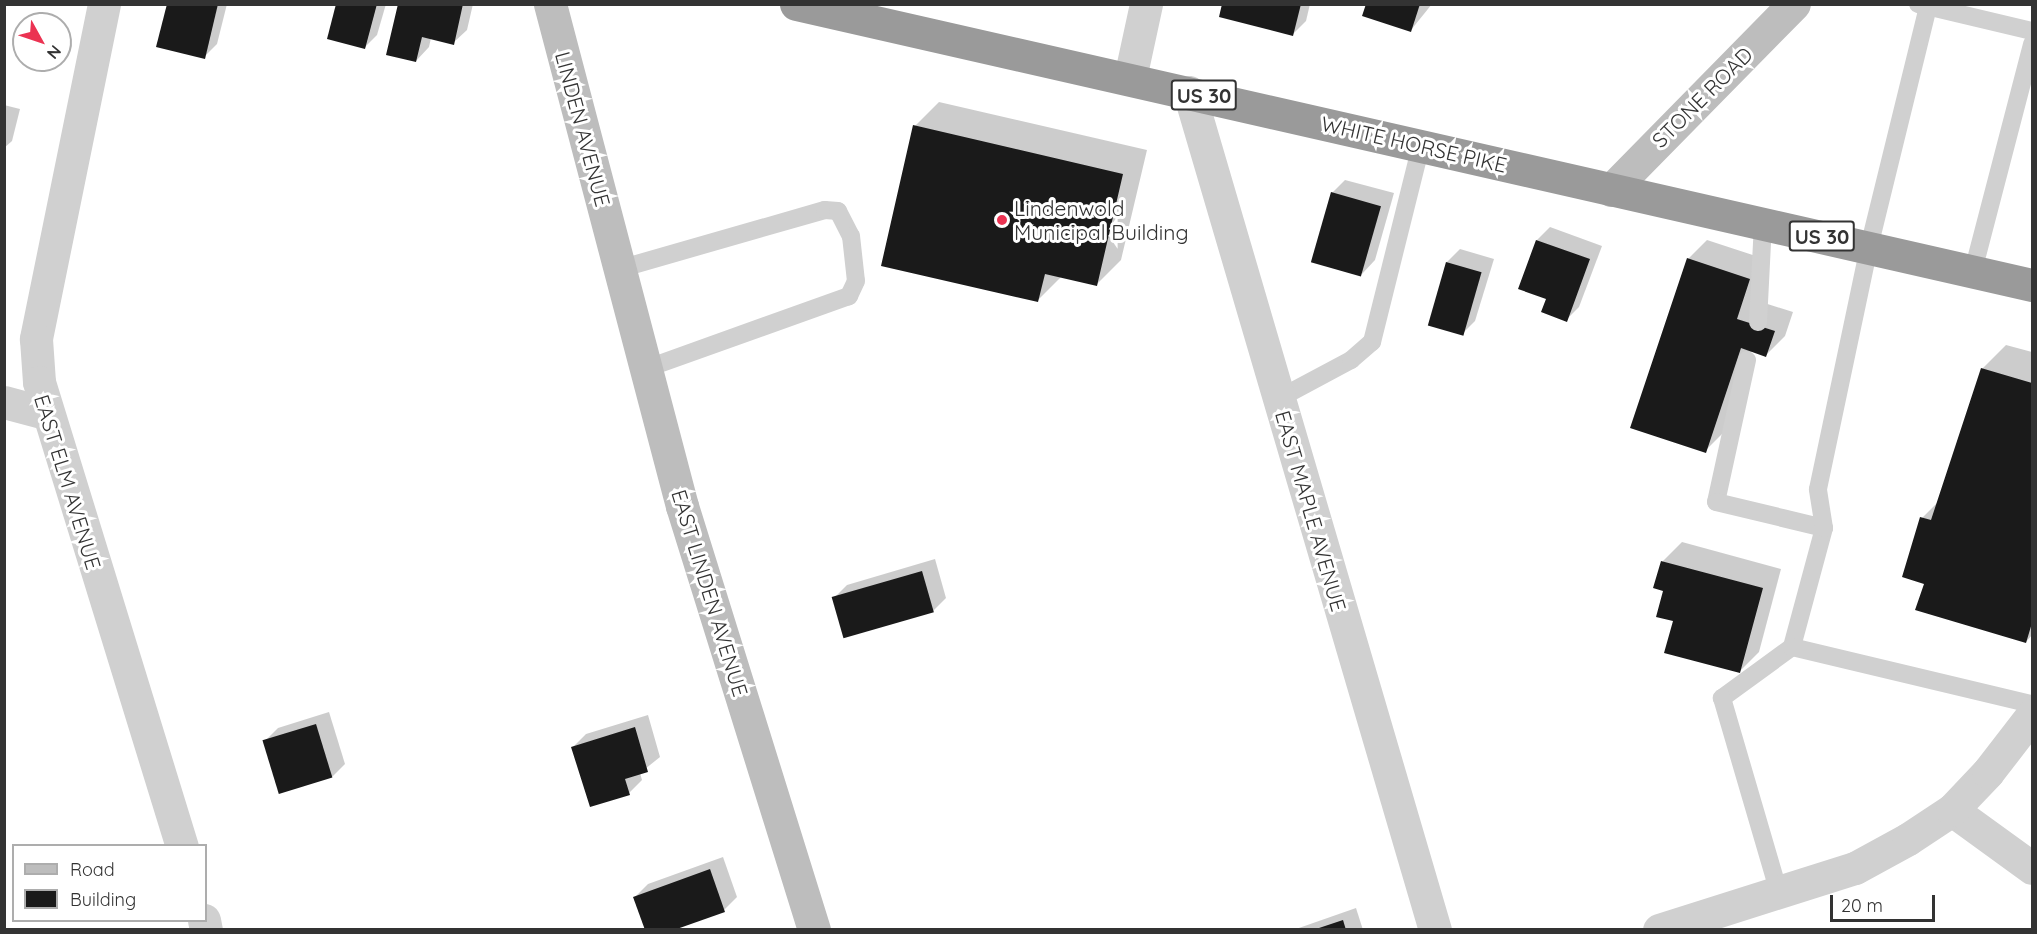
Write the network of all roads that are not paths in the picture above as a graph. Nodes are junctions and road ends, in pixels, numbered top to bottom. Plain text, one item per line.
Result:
1 (104, 4) edge
2 (550, 4) edge
3 (796, 4) edge
4 (1146, 4) edge
5 (1794, 4) edge
6 (1923, 6) edge
7 (2032, 31) edge
8 (2032, 44) edge
9 (1130, 78) junction
10 (1189, 92) junction
11 (1421, 146) junction
12 (1611, 190) junction
13 (1763, 222) junction
14 (1869, 247) junction
15 (617, 261) junction
16 (1972, 271) junction
17 (2032, 285) edge
18 (1758, 322) dead end
19 (1748, 360) dead end
20 (645, 369) junction
21 (1278, 399) junction
22 (4, 402) edge
23 (45, 413) junction
24 (1824, 528) junction
25 (1792, 647) junction
26 (2032, 704) edge
27 (2032, 715) edge
28 (1952, 810) junction
29 (181, 844) edge
30 (2032, 868) edge
31 (1779, 893) junction
32 (814, 930) edge
33 (1435, 930) edge
34 (1659, 930) edge

1 - 23 street, EAST ELM AVENUE
2 - 15 street, LINDEN AVENUE
3 - 9 highway, WHITE HORSE PIKE / US 30
4 - 9 street
5 - 12 street, STONE ROAD
6 - 7 lane
6 - 14 lane
8 - 16 lane
9 - 10 highway, WHITE HORSE PIKE / US 30
10 - 11 highway, WHITE HORSE PIKE / US 30
10 - 21 street, EAST MAPLE AVENUE
11 - 12 highway, WHITE HORSE PIKE / US 30
11 - 21 lane
12 - 13 highway, WHITE HORSE PIKE / US 30
13 - 14 highway, WHITE HORSE PIKE / US 30
13 - 18 lane
14 - 16 highway, WHITE HORSE PIKE / US 30
14 - 24 lane
15 - 20 street, EAST LINDEN AVENUE
15 - 20 lane
16 - 17 highway, WHITE HORSE PIKE / US 30
19 - 24 lane
20 - 32 street, EAST LINDEN AVENUE
21 - 33 street, EAST MAPLE AVENUE
22 - 23 street
23 - 29 street, EAST ELM AVENUE
24 - 25 lane
25 - 26 lane
25 - 31 lane
27 - 28 street
28 - 30 street
28 - 31 street
31 - 34 street

